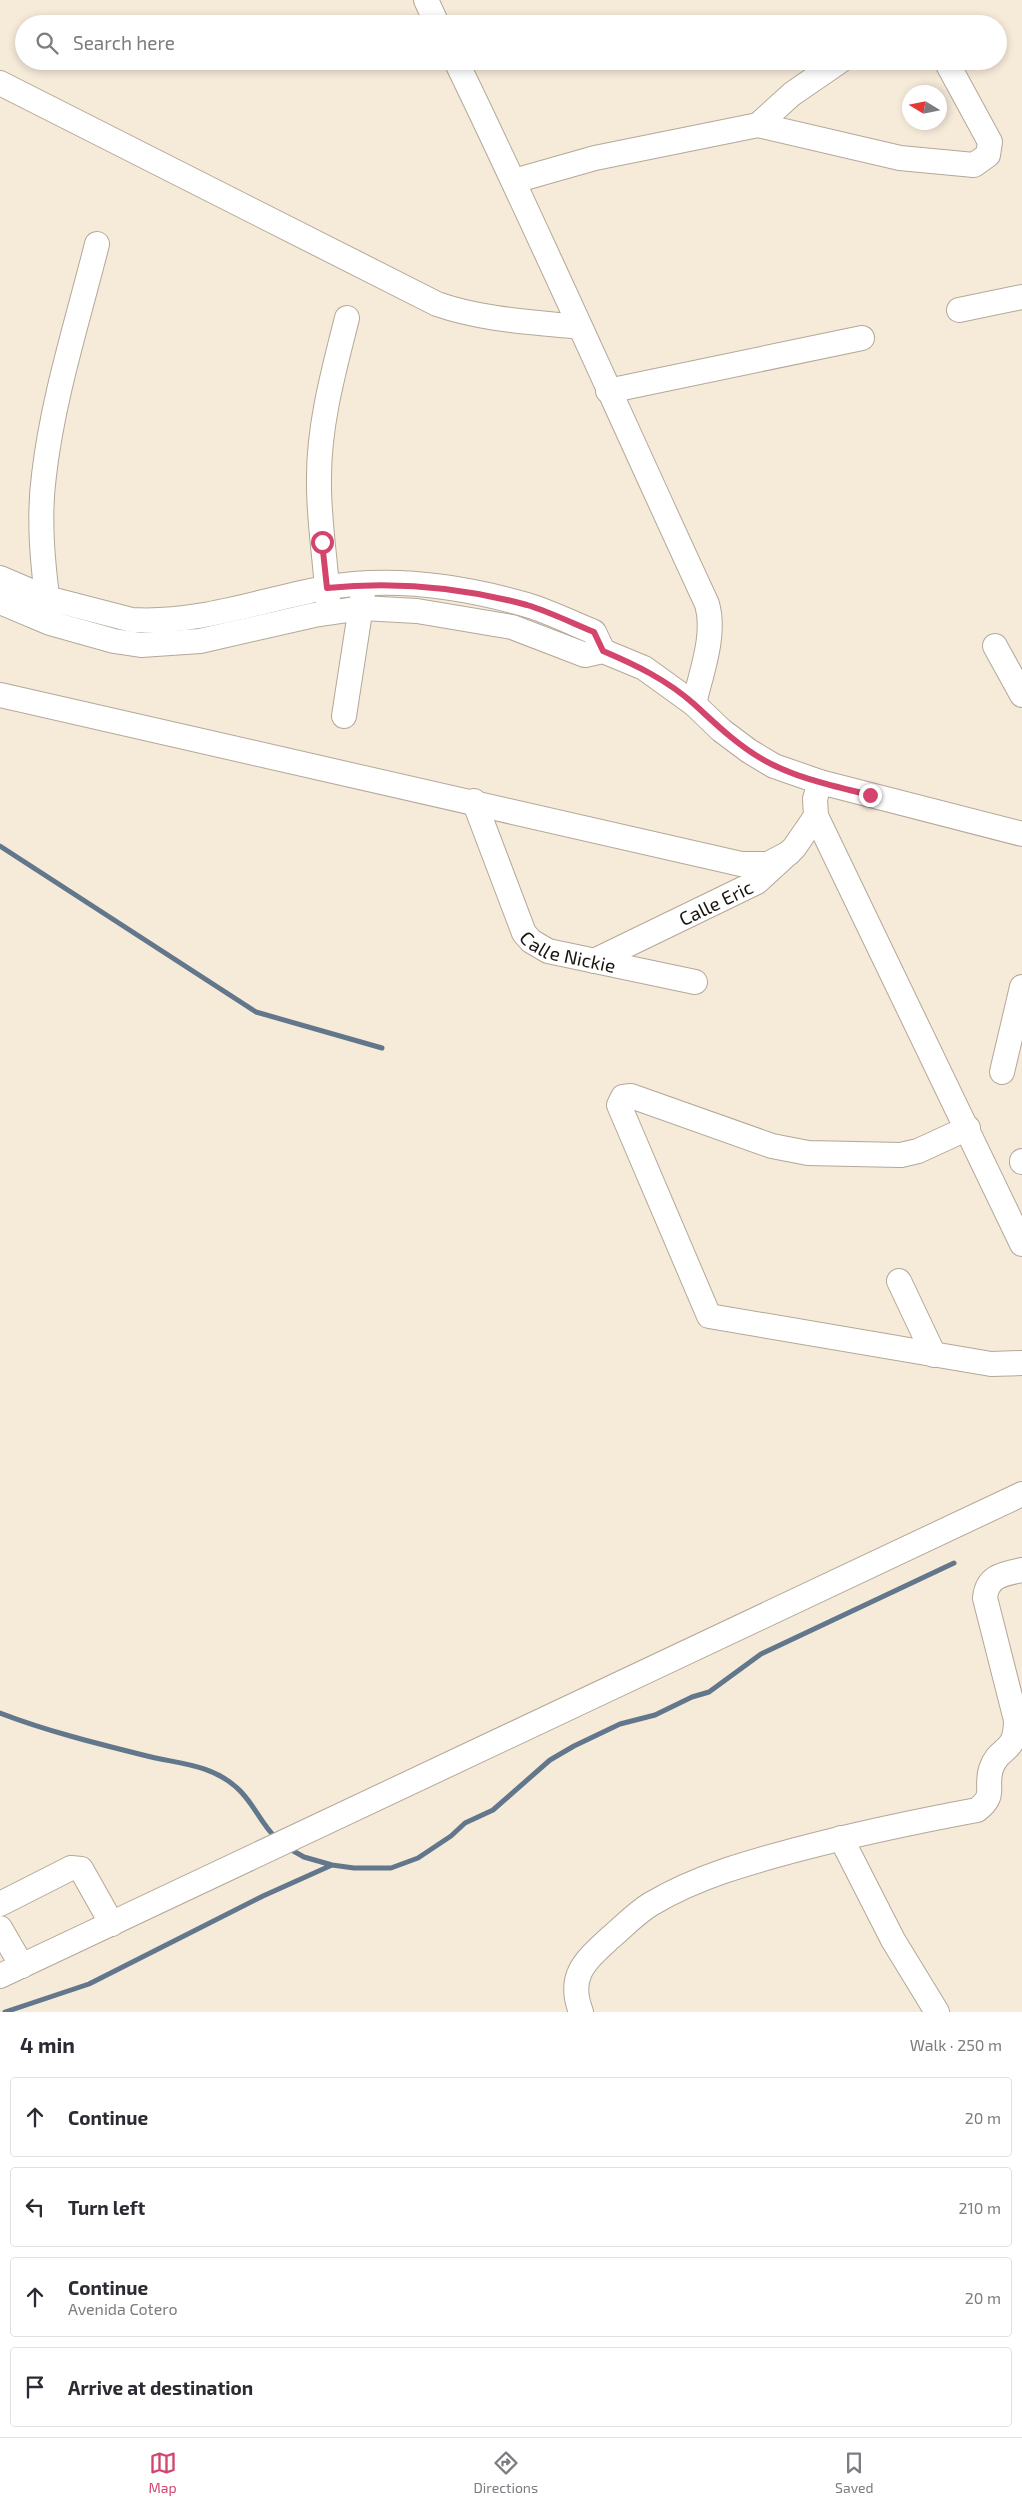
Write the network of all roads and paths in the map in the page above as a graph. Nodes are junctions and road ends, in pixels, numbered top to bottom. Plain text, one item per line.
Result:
1 (426, 0) edge
2 (434, 15) edge
3 (460, 70) edge
4 (827, 70) edge
5 (951, 70) edge
6 (0, 83) edge
7 (758, 125) junction
8 (514, 181) junction
9 (97, 244) dead end
10 (1022, 297) edge
11 (959, 310) dead end
12 (347, 318) dead end
13 (580, 327) junction
14 (862, 338) dead end
15 (608, 391) junction
16 (0, 578) edge
17 (364, 584) junction
18 (327, 588) junction
19 (47, 598) junction
20 (0, 602) edge
21 (362, 608) junction
22 (329, 612) junction
23 (50, 623) junction
24 (995, 646) dead end
25 (603, 651) junction
26 (0, 695) edge
27 (1022, 695) edge
28 (694, 704) junction
29 (344, 716) dead end
30 (820, 782) junction
31 (474, 801) junction
32 (816, 816) junction
33 (1022, 834) edge
34 (790, 853) junction
35 (594, 961) junction
36 (695, 982) dead end
37 (1022, 987) edge
38 (1010, 1063) edge
39 (968, 1128) junction
40 (1022, 1244) edge
41 (899, 1281) dead end
42 (934, 1355) junction
43 (1022, 1363) edge
44 (1022, 1494) edge
45 (1022, 1570) edge
46 (841, 1838) junction
47 (0, 1904) edge
48 (112, 1924) junction
49 (0, 1928) edge
50 (6, 1972) edge
51 (581, 2012) edge
52 (937, 2012) edge

1 - 2 street
3 - 8 street
4 - 7 street
5 - 7 street
6 - 13 street
7 - 8 street
8 - 13 street
9 - 19 street
10 - 11 street
12 - 18 street
13 - 15 street
14 - 15 street
15 - 28 street
16 - 19 street
17 - 18 street
17 - 21 street
17 - 25 street
18 - 19 street
18 - 22 street
19 - 23 street
20 - 23 street
21 - 22 street
21 - 25 street
21 - 29 street
22 - 23 street
24 - 27 street
25 - 28 street
26 - 31 street
28 - 30 street
30 - 32 street
30 - 33 street
31 - 34 street
31 - 35 street, Calle Nickie
32 - 34 street, Calle Eric
32 - 39 street
34 - 35 street, Calle Eric
35 - 36 street, Calle Nickie
37 - 38 street
39 - 40 street
39 - 42 street
41 - 42 street
42 - 43 street
44 - 48 street
45 - 46 street
46 - 51 street
46 - 52 street
47 - 48 street
48 - 50 street
49 - 50 street

